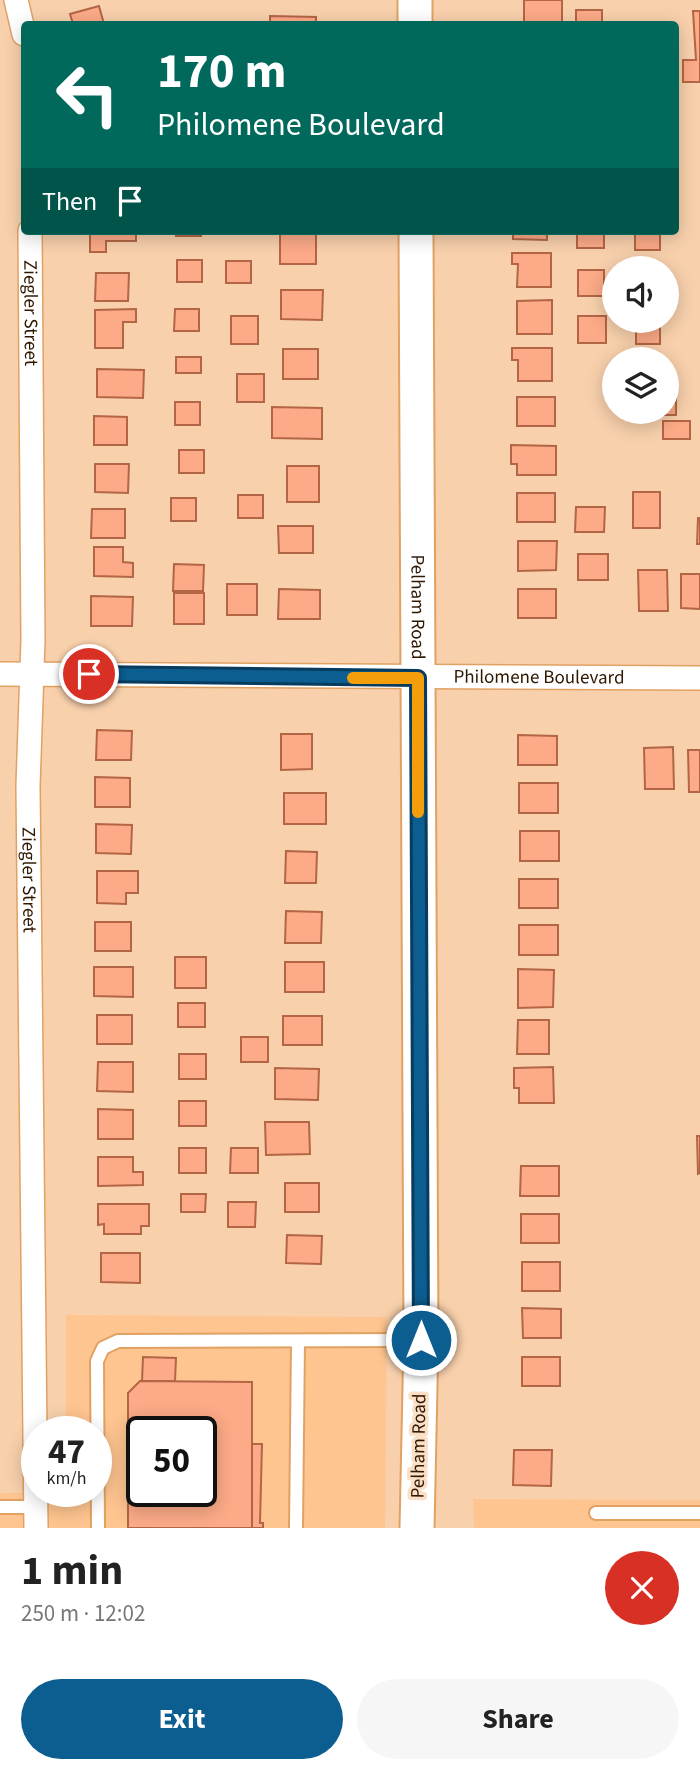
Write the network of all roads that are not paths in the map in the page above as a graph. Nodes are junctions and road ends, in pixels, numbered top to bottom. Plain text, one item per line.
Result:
1 (16, 0) edge
2 (415, 0) edge
3 (21, 21) edge
4 (415, 21) edge
5 (30, 235) edge
6 (416, 235) edge
7 (32, 673) junction
8 (0, 674) edge
9 (418, 678) junction
10 (700, 678) edge
11 (421, 1340) junction
12 (298, 1341) junction
13 (0, 1507) edge
14 (596, 1513) dead end
15 (700, 1513) edge
16 (36, 1518) edge
17 (99, 1528) edge
18 (296, 1528) edge
19 (417, 1528) edge

1 - 3 street
2 - 4 main road
5 - 7 street, Ziegler Street
6 - 9 main road, Pelham Road
7 - 8 street, Philomene Boulevard
7 - 9 street, Philomene Boulevard
7 - 16 street, Ziegler Street
9 - 10 street, Philomene Boulevard
9 - 11 main road, Pelham Road
11 - 12 lane
11 - 19 main road, Pelham Road
12 - 17 lane
12 - 18 lane
13 - 16 lane
14 - 15 lane

